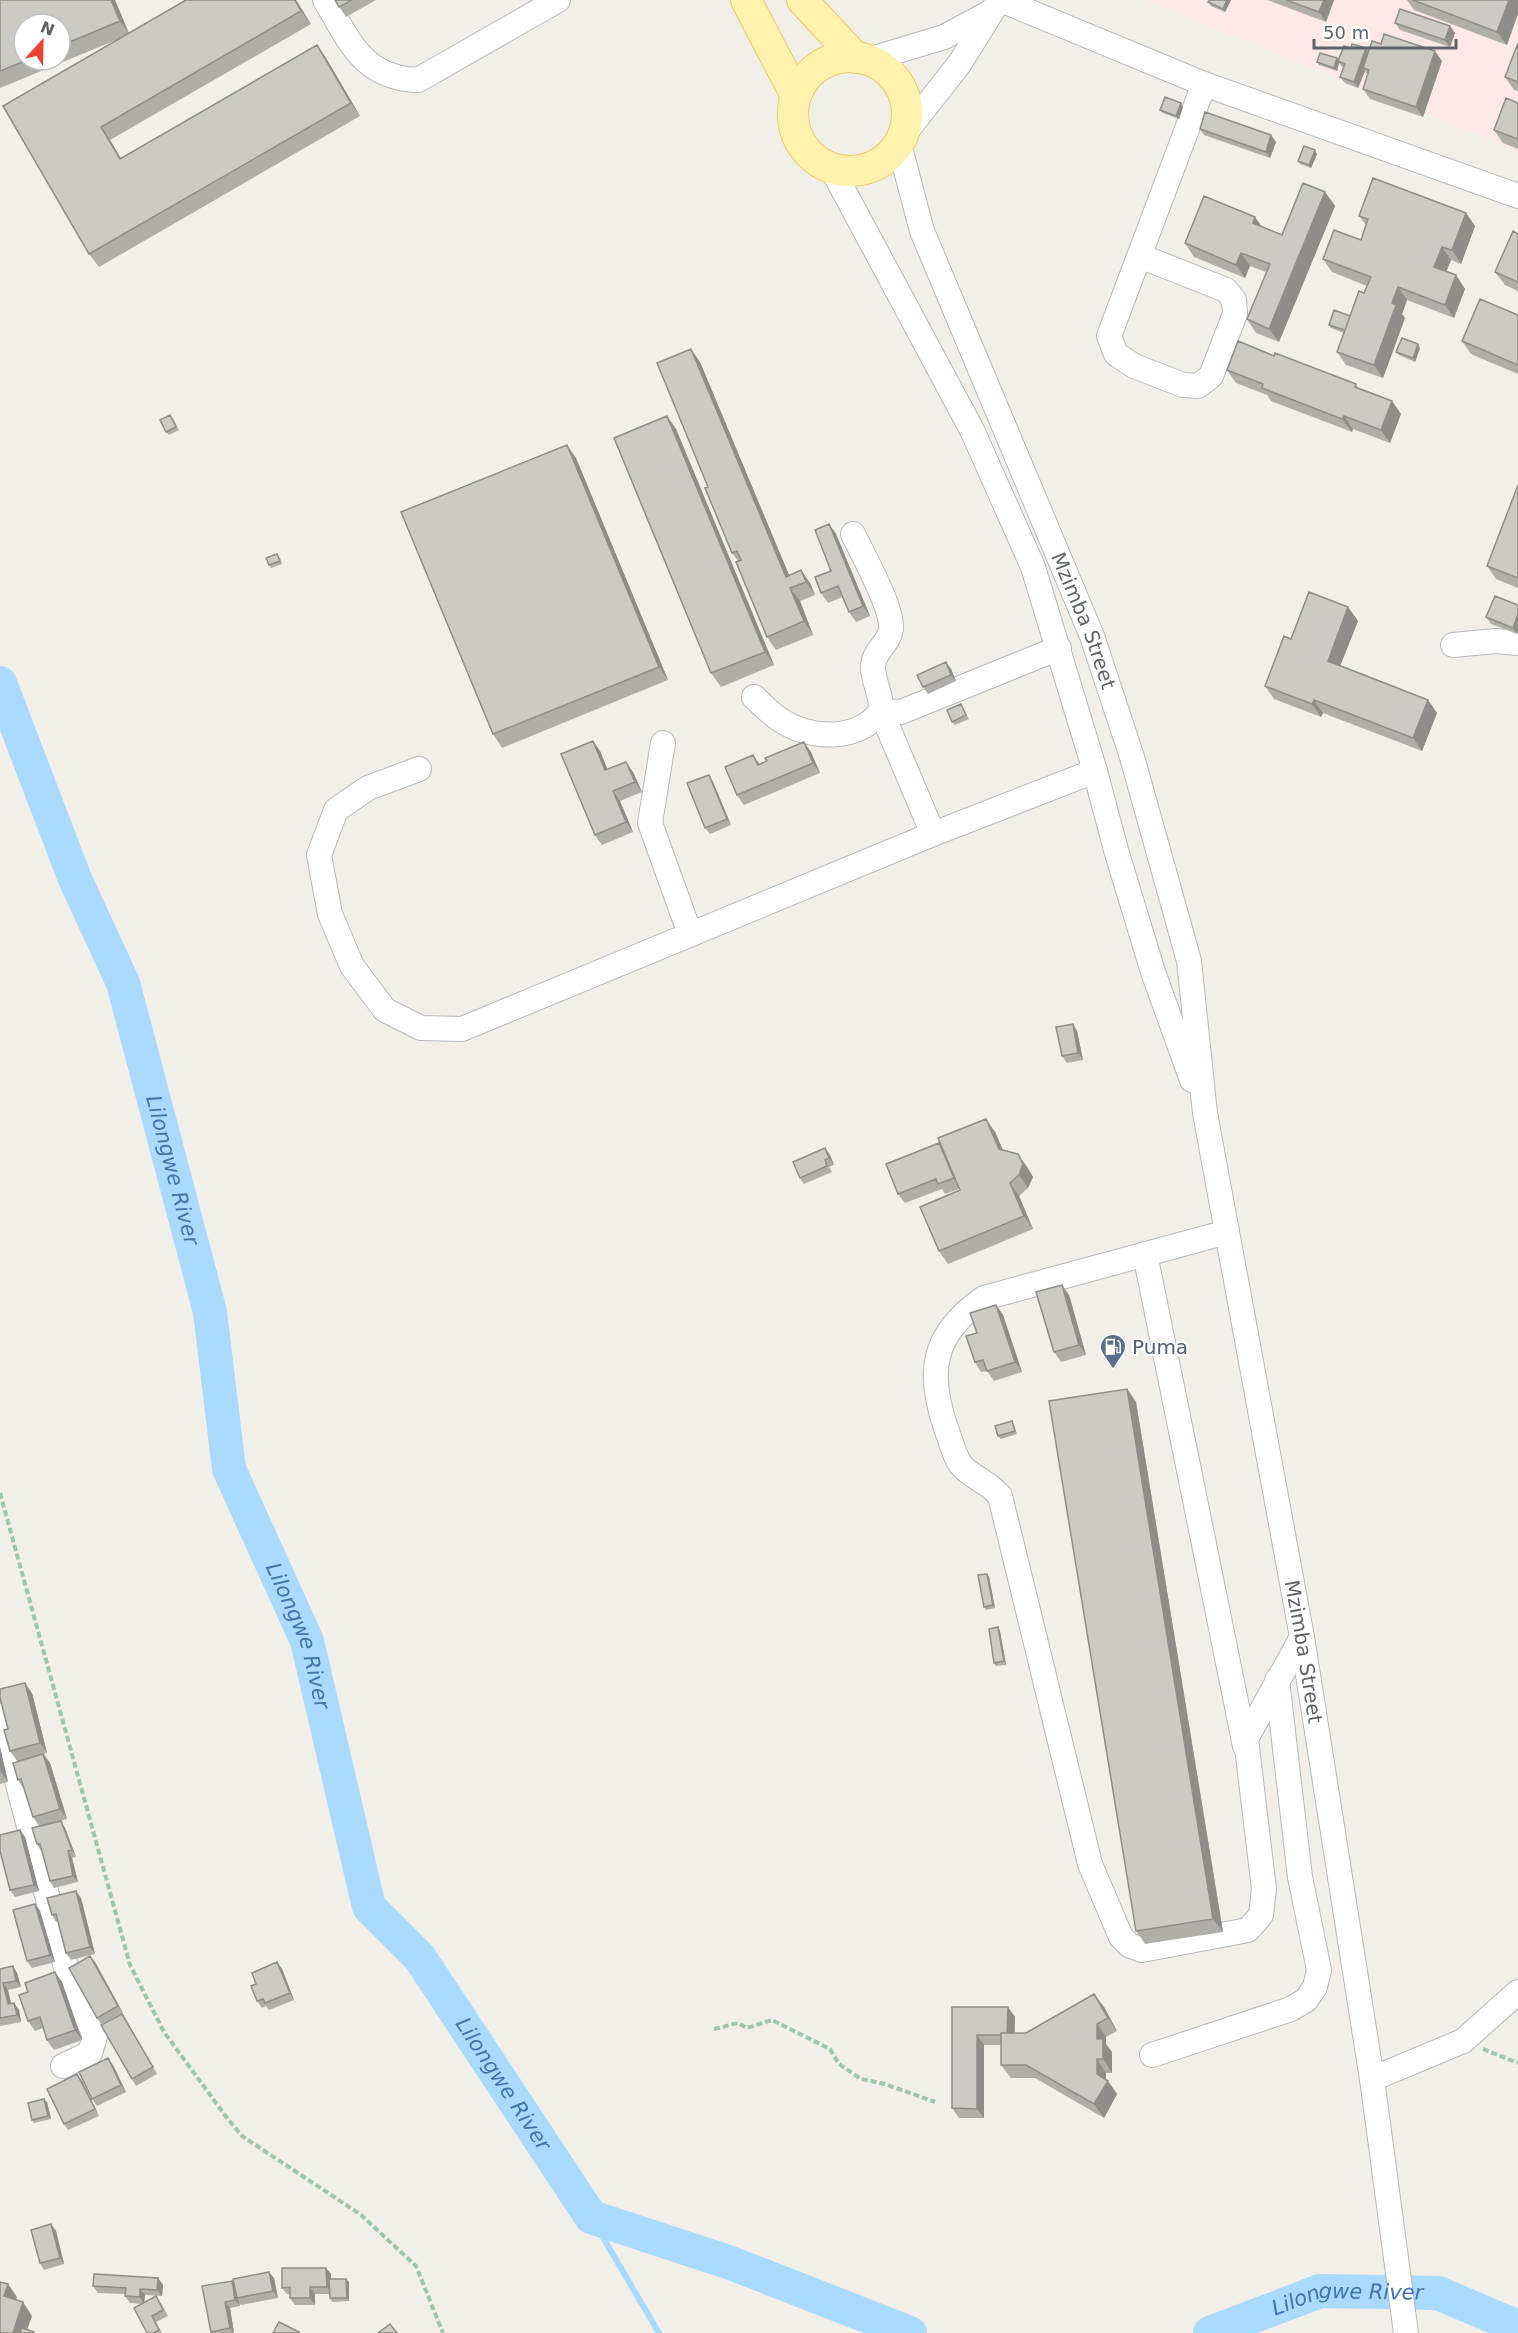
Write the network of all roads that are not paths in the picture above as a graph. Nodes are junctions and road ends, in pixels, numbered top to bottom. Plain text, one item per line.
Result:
1 (325, 0) edge
2 (558, 0) edge
3 (746, 0) edge
4 (802, 0) edge
5 (997, 4) edge
6 (862, 59) junction
7 (1204, 84) junction
8 (796, 96) junction
9 (902, 138) junction
10 (832, 169) junction
11 (1518, 196) edge
12 (1140, 256) junction
13 (853, 534) dead end
14 (1518, 642) edge
15 (1453, 645) dead end
16 (1059, 648) junction
17 (754, 698) dead end
18 (881, 711) junction
19 (663, 743) dead end
20 (420, 769) dead end
21 (1095, 771) junction
22 (933, 834) junction
23 (690, 934) junction
24 (1205, 1113) junction
25 (1227, 1232) junction
26 (1144, 1254) junction
27 (1302, 1637) junction
28 (1276, 1680) junction
29 (0, 1716) edge
30 (1245, 1748) junction
31 (1518, 1992) edge
32 (1152, 2055) dead end
33 (63, 2066) dead end
34 (1372, 2079) junction
35 (1406, 2333) edge

1 - 2 street
3 - 8 main road
4 - 6 main road
5 - 6 street
5 - 7 street
5 - 9 street
6 - 8 main road
6 - 9 main road
7 - 11 street
7 - 12 street
8 - 10 main road
9 - 10 main road
9 - 24 street, Mzimba Street
10 - 16 street, Mzimba Street
12 - 12 street
13 - 18 street
14 - 15 street
16 - 18 street
16 - 21 street, Mzimba Street
17 - 18 street
18 - 22 street
19 - 23 street
20 - 23 street
21 - 22 street
21 - 24 street, Mzimba Street
22 - 23 street
24 - 25 street, Mzimba Street
25 - 26 street
25 - 27 street, Mzimba Street
26 - 30 street
26 - 30 street
27 - 28 street
27 - 34 street, Mzimba Street
28 - 30 street
28 - 32 street
29 - 33 street
31 - 34 street
34 - 35 street, Mzimba Street

